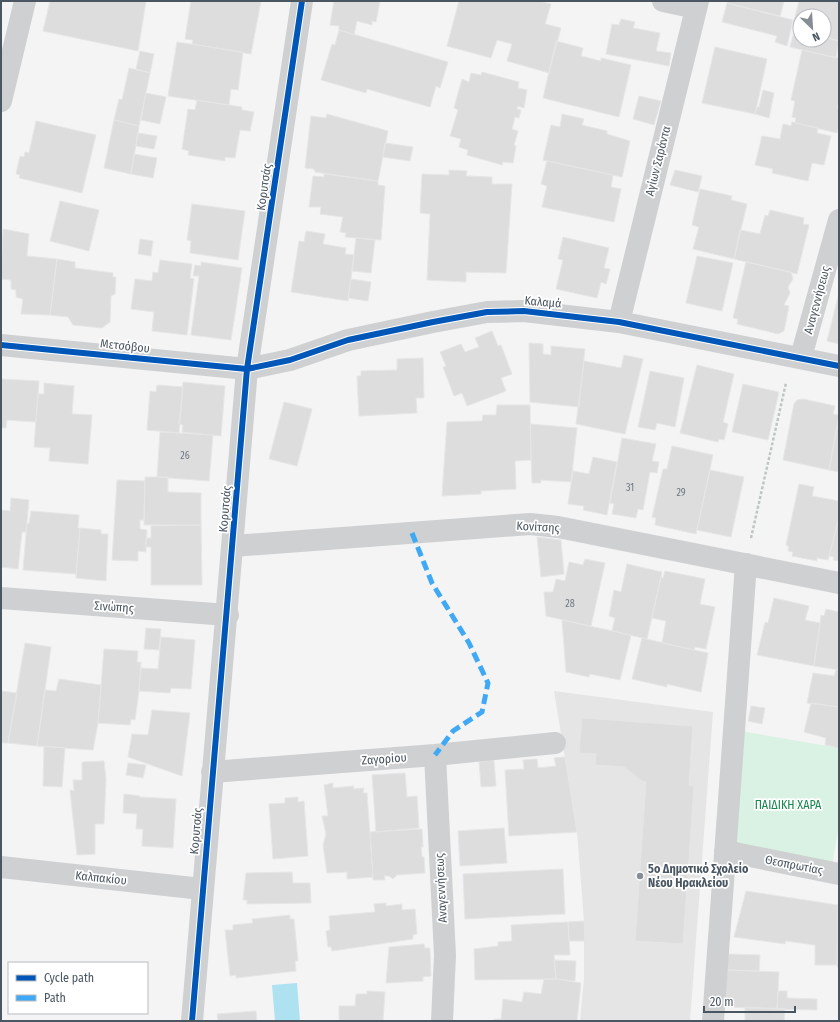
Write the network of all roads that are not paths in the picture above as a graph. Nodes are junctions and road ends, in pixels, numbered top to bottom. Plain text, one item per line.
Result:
1 (25, 1) edge
2 (302, 1) edge
3 (663, 1) edge
4 (697, 5) edge
5 (1, 100) edge
6 (839, 220) edge
7 (619, 322) junction
8 (1, 345) edge
9 (797, 356) junction
10 (839, 366) edge
11 (247, 369) junction
12 (233, 546) junction
13 (746, 564) junction
14 (839, 583) edge
15 (1, 598) edge
16 (228, 614) junction
17 (555, 743) dead end
18 (435, 755) junction
19 (212, 772) junction
20 (725, 851) junction
21 (1, 867) edge
22 (839, 874) edge
23 (202, 889) junction
24 (192, 1021) edge
25 (442, 1021) edge
26 (713, 1021) edge

1 - 5 street
2 - 11 street, Κορυτσάς
3 - 4 street
4 - 7 street, Αγίων Σαράντα
6 - 9 street, Αναγεννήσεως
7 - 9 street, Καλαμά
7 - 11 street, Καλαμά
8 - 11 street, Μετσόβου
9 - 10 street, Καλαμά
11 - 12 street, Κορυτσάς
12 - 13 street, Κονίτσης
12 - 16 street, Κορυτσάς
13 - 14 street, Κονίτσης
13 - 20 street
15 - 16 street, Σινώπης
16 - 19 street, Κορυτσάς
17 - 18 street, Ζαγορίου
18 - 19 street, Ζαγορίου
18 - 25 street, Αναγεννήσεως
19 - 23 street, Κορυτσάς
20 - 22 street, Θεσπρωτίας
20 - 26 street
21 - 23 street, Καλπακίου
23 - 24 street, Κορυτσάς

